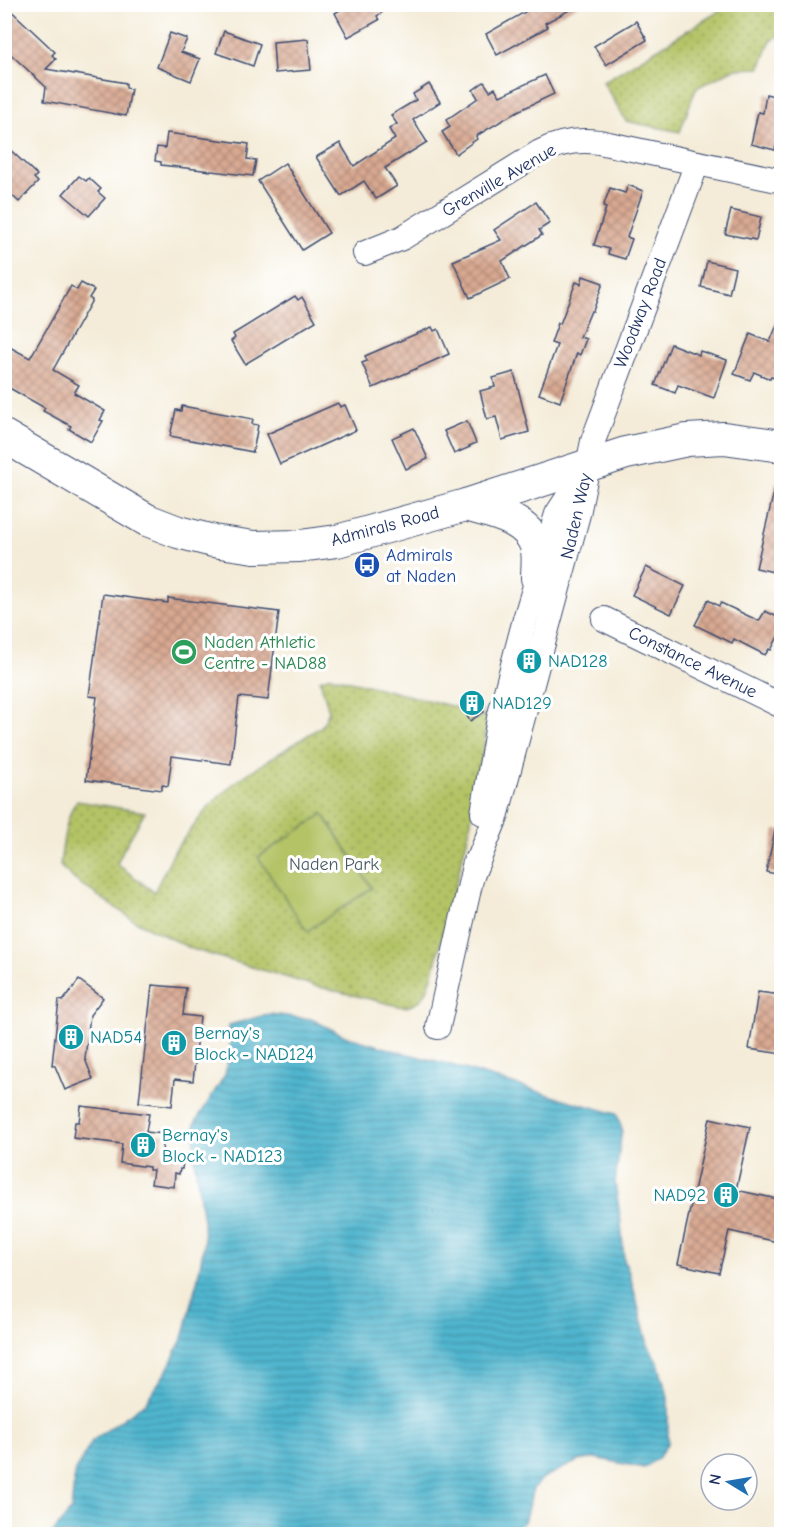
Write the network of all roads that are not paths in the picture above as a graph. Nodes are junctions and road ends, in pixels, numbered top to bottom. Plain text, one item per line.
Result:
1 (697, 163) junction
2 (782, 181) edge
3 (365, 253) dead end
4 (4, 436) edge
5 (782, 446) edge
6 (588, 465) junction
7 (466, 505) junction
8 (537, 578) junction
9 (604, 618) dead end
10 (782, 706) edge
11 (472, 876) junction
12 (438, 1027) dead end

1 - 2 street, Grenville Avenue
1 - 3 street, Grenville Avenue
1 - 6 street, Woodway Road
4 - 7 main road, Admirals Road
5 - 6 main road, Admirals Road
6 - 7 main road, Admirals Road
6 - 8 street, Naden Way
6 - 11 street, Naden Way
7 - 8 main road
8 - 11 street, Naden Way
9 - 10 street, Constance Avenue
11 - 12 street, Naden Way

